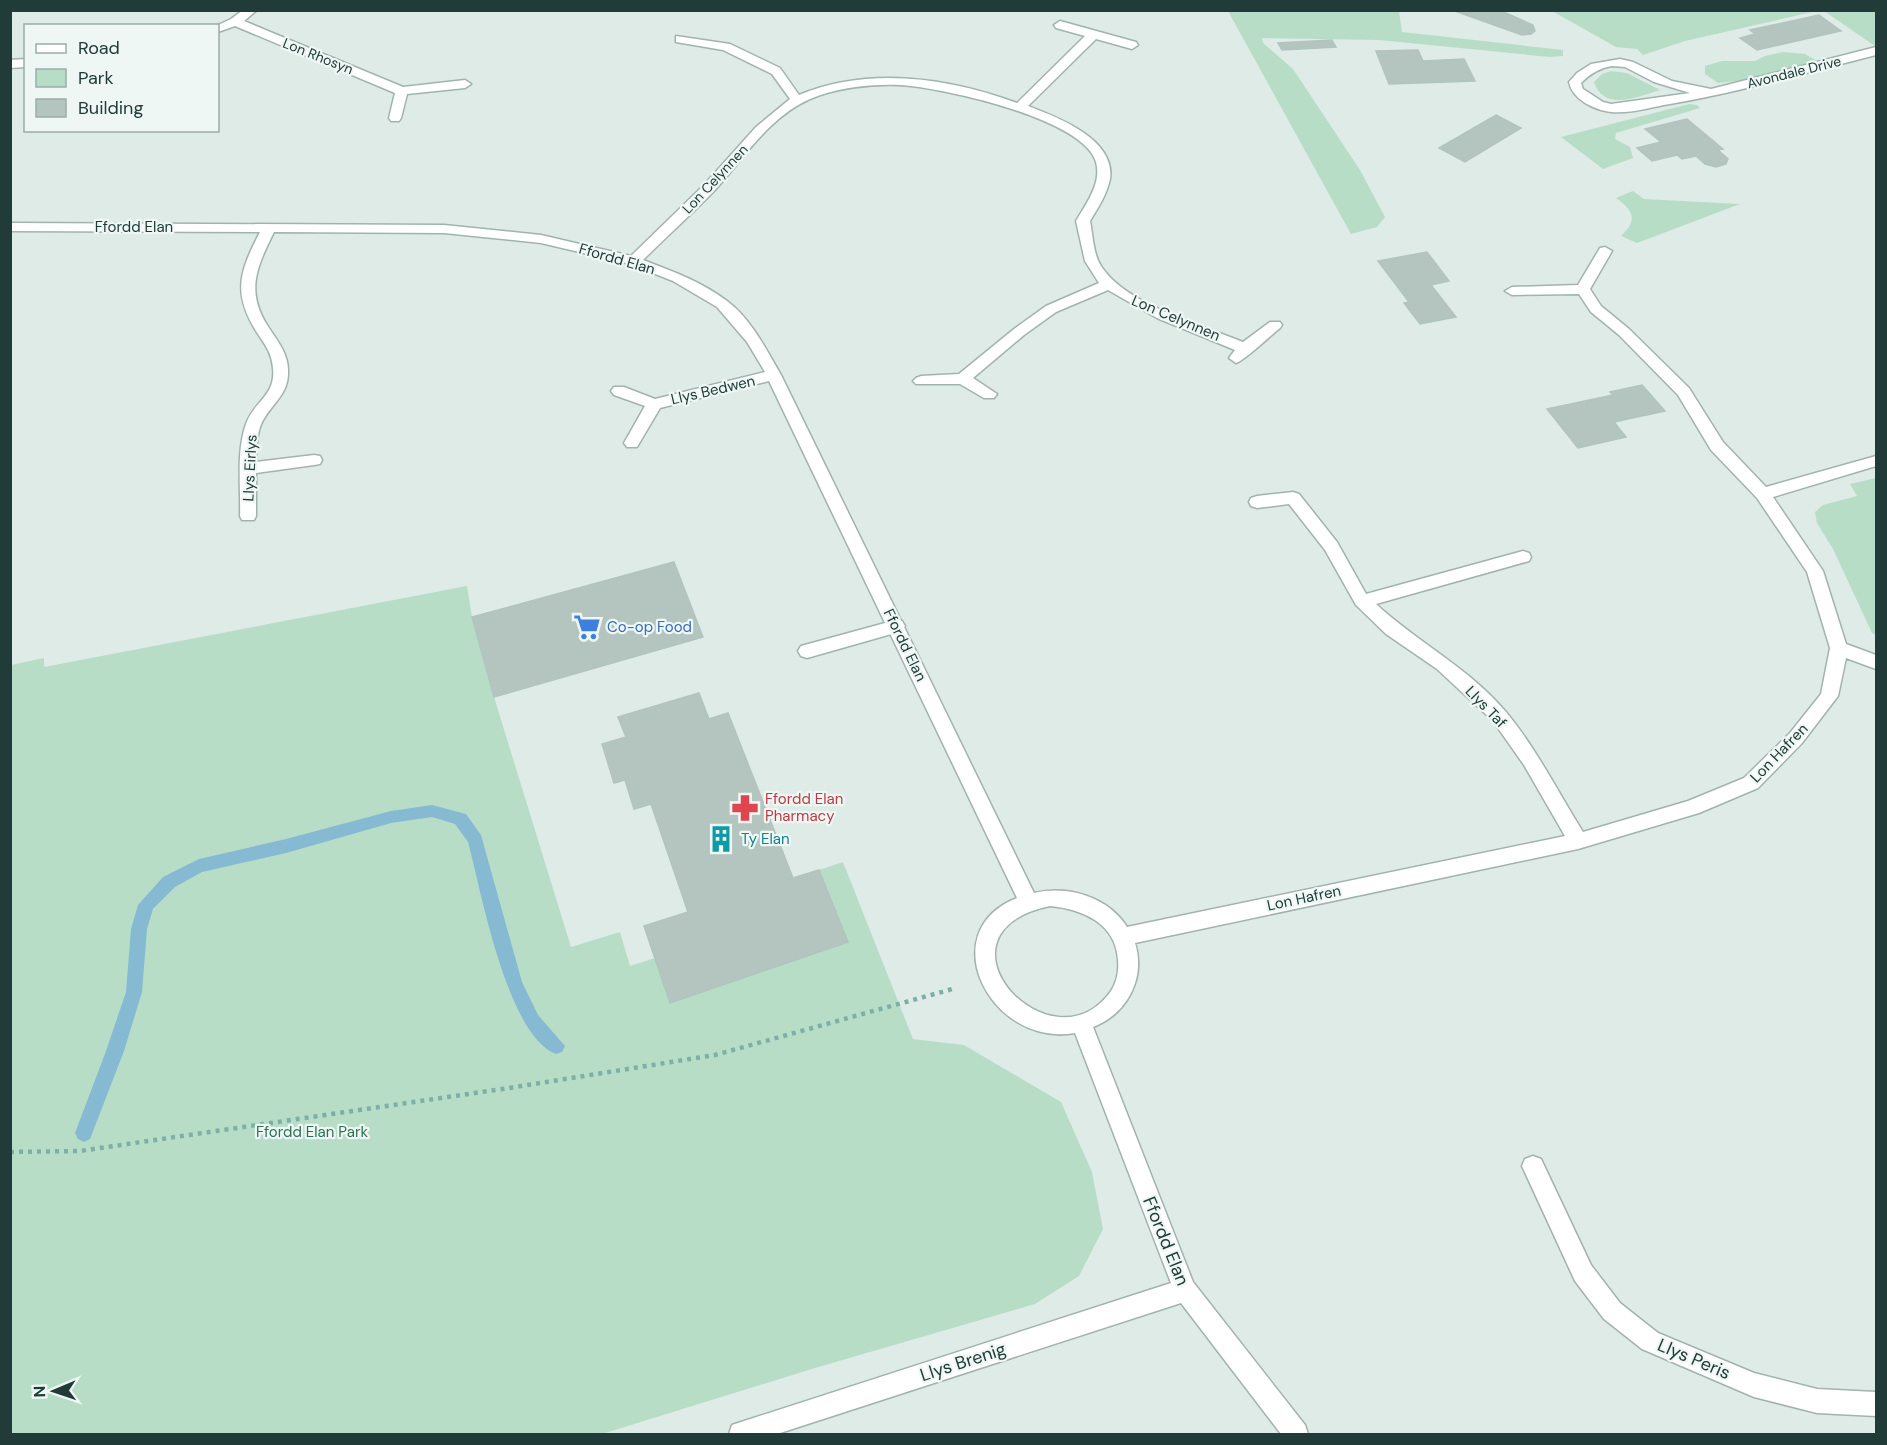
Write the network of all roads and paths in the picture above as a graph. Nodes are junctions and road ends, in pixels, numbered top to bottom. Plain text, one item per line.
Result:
1 (251, 10) edge
2 (235, 22) junction
3 (1060, 25) dead end
4 (219, 29) edge
5 (1094, 34) junction
6 (680, 39) dead end
7 (1132, 45) dead end
8 (1876, 51) edge
9 (465, 84) dead end
10 (402, 91) junction
11 (1711, 93) junction
12 (797, 100) junction
13 (1019, 108) junction
14 (395, 118) dead end
15 (10, 227) edge
16 (269, 228) junction
17 (1605, 251) dead end
18 (634, 261) junction
19 (1109, 284) junction
20 (1583, 289) junction
21 (1512, 291) dead end
22 (1275, 325) dead end
23 (774, 375) junction
24 (963, 379) junction
25 (921, 381) dead end
26 (620, 391) dead end
27 (989, 394) dead end
28 (654, 404) junction
29 (632, 443) dead end
30 (314, 460) dead end
31 (1876, 460) edge
32 (250, 468) junction
33 (1763, 494) junction
34 (1257, 502) dead end
35 (248, 516) dead end
36 (1523, 557) dead end
37 (1362, 601) junction
38 (896, 626) junction
39 (1839, 648) junction
40 (807, 651) dead end
41 (1876, 662) edge
42 (1578, 841) junction
43 (1029, 902) junction
44 (1122, 936) junction
45 (988, 979) junction
46 (1081, 1023) junction
47 (10, 1152) edge
48 (1533, 1166) dead end
49 (1185, 1290) junction
50 (1876, 1404) edge
51 (741, 1434) edge
52 (1296, 1434) edge

1 - 2 street
2 - 4 street
2 - 10 street, Lon Rhosyn
3 - 5 street
5 - 7 street
5 - 13 street
6 - 12 street
8 - 11 street, Avondale Drive
9 - 10 street, Lon Rhosyn
10 - 14 street
11 - 11 street, Avondale Drive
12 - 13 street, Lon Celynnen
12 - 18 street, Lon Celynnen
13 - 19 street, Lon Celynnen
15 - 16 street, Ffordd Elan
16 - 18 street, Ffordd Elan
16 - 32 street, Llys Eirlys
17 - 20 street
18 - 23 street, Ffordd Elan
19 - 22 street, Lon Celynnen
19 - 24 street
20 - 21 street
20 - 33 street, Lon Hafren
23 - 28 street, Llys Bedwen
23 - 38 street, Ffordd Elan
24 - 25 street
24 - 27 street
26 - 28 street, Llys Bedwen
28 - 29 street
30 - 32 street
31 - 33 street
32 - 35 street, Llys Eirlys
33 - 39 street, Lon Hafren
34 - 37 street, Llys Taf
36 - 37 street
37 - 42 street, Llys Taf
38 - 40 street
38 - 43 street, Ffordd Elan
39 - 41 street
39 - 42 street, Lon Hafren
42 - 44 street, Lon Hafren
43 - 44 street
43 - 45 street
44 - 46 street
45 - 46 street
45 - 47 path
46 - 49 street, Ffordd Elan
48 - 50 street, Llys Peris
49 - 51 street, Llys Brenig
49 - 52 street, Ffordd Elan

